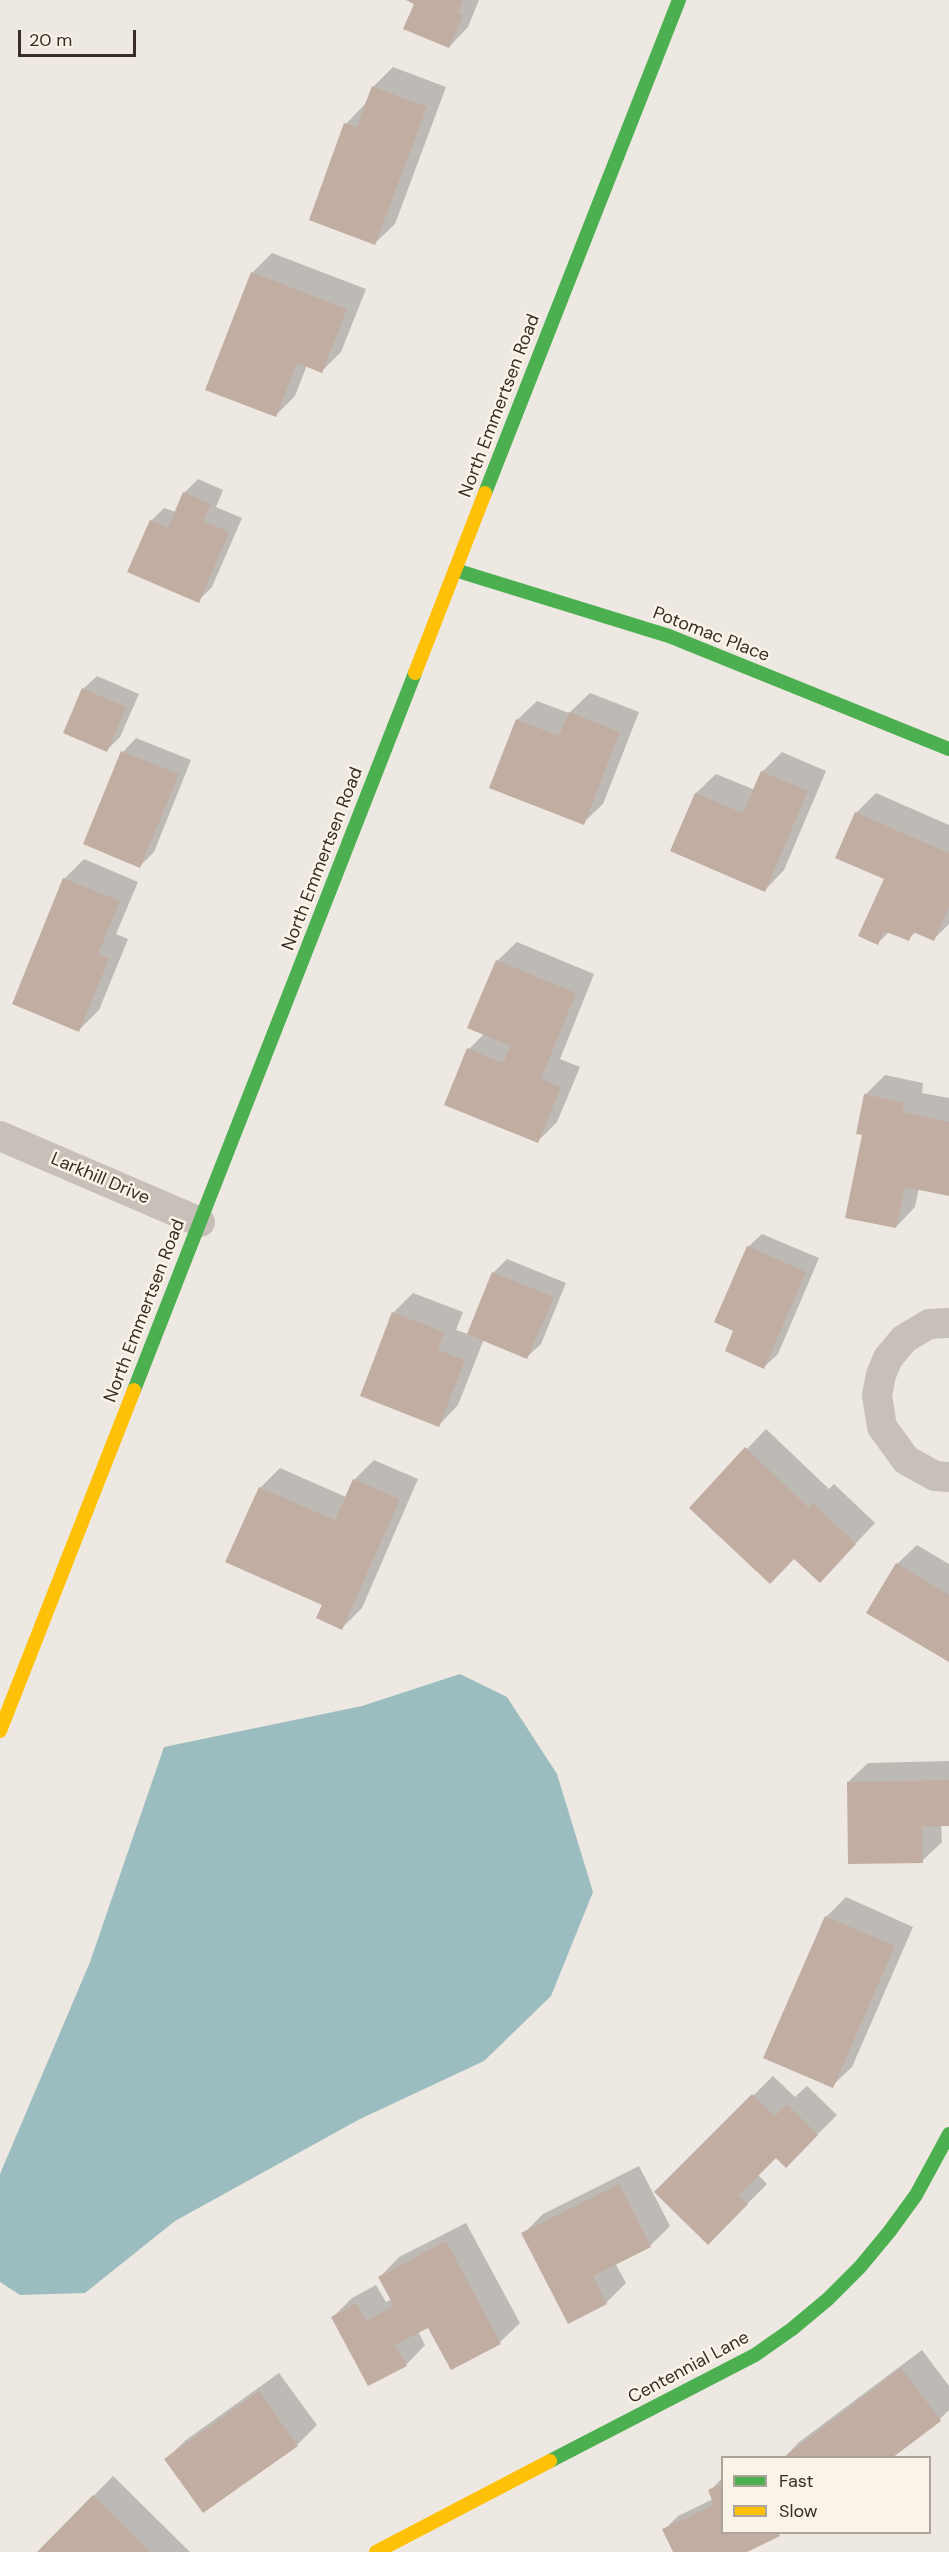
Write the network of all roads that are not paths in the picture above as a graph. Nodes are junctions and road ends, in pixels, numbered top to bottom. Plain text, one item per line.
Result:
1 (679, 0) edge
2 (455, 570) junction
3 (949, 749) edge
4 (0, 1136) edge
5 (200, 1222) junction
6 (949, 1323) edge
7 (949, 1477) edge
8 (0, 1731) edge
9 (949, 2134) edge
10 (376, 2552) edge

1 - 2 street, North Emmertsen Road
2 - 3 street, Potomac Place
2 - 5 street, North Emmertsen Road
4 - 5 street, Larkhill Drive
5 - 8 street, North Emmertsen Road
6 - 7 street
9 - 10 street, Centennial Lane

